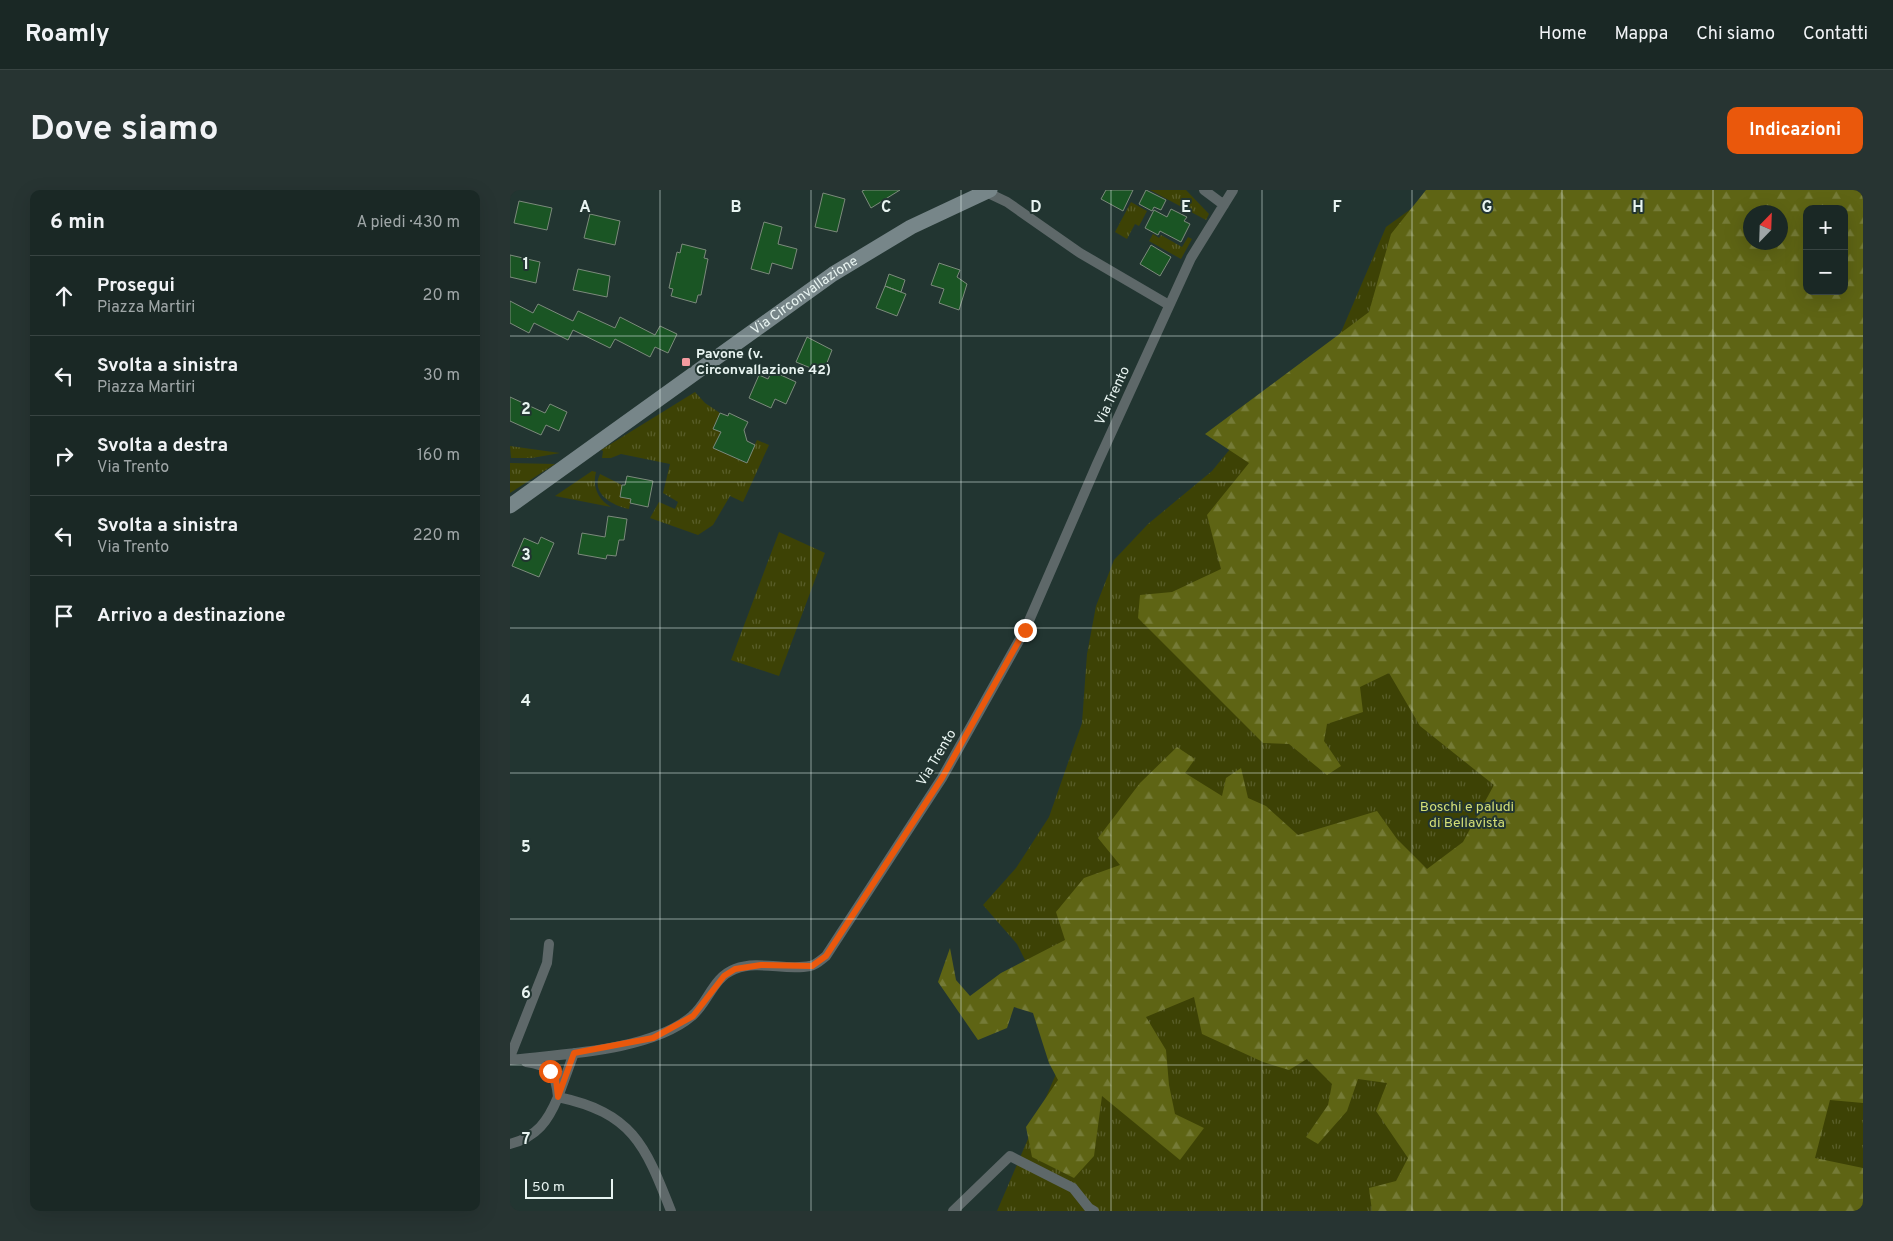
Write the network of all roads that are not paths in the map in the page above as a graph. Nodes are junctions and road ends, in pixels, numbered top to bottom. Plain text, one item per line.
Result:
1 (1204, 190) edge
2 (1233, 190) edge
3 (988, 191) edge
4 (1224, 205) junction
5 (1169, 305) junction
6 (510, 506) edge
7 (548, 944) dead end
8 (574, 1053) junction
9 (510, 1059) edge
10 (558, 1097) junction
11 (510, 1144) edge
12 (671, 1211) edge
13 (953, 1211) edge
14 (1094, 1211) edge

1 - 4 street
2 - 4 street, Via Trento
3 - 5 street
3 - 6 main road, Via Circonvallazione
4 - 5 street, Via Trento
5 - 8 street, Via Trento
7 - 9 street
8 - 9 street, Via Trento
8 - 10 street
9 - 10 street
10 - 11 street
10 - 12 street
13 - 14 street

